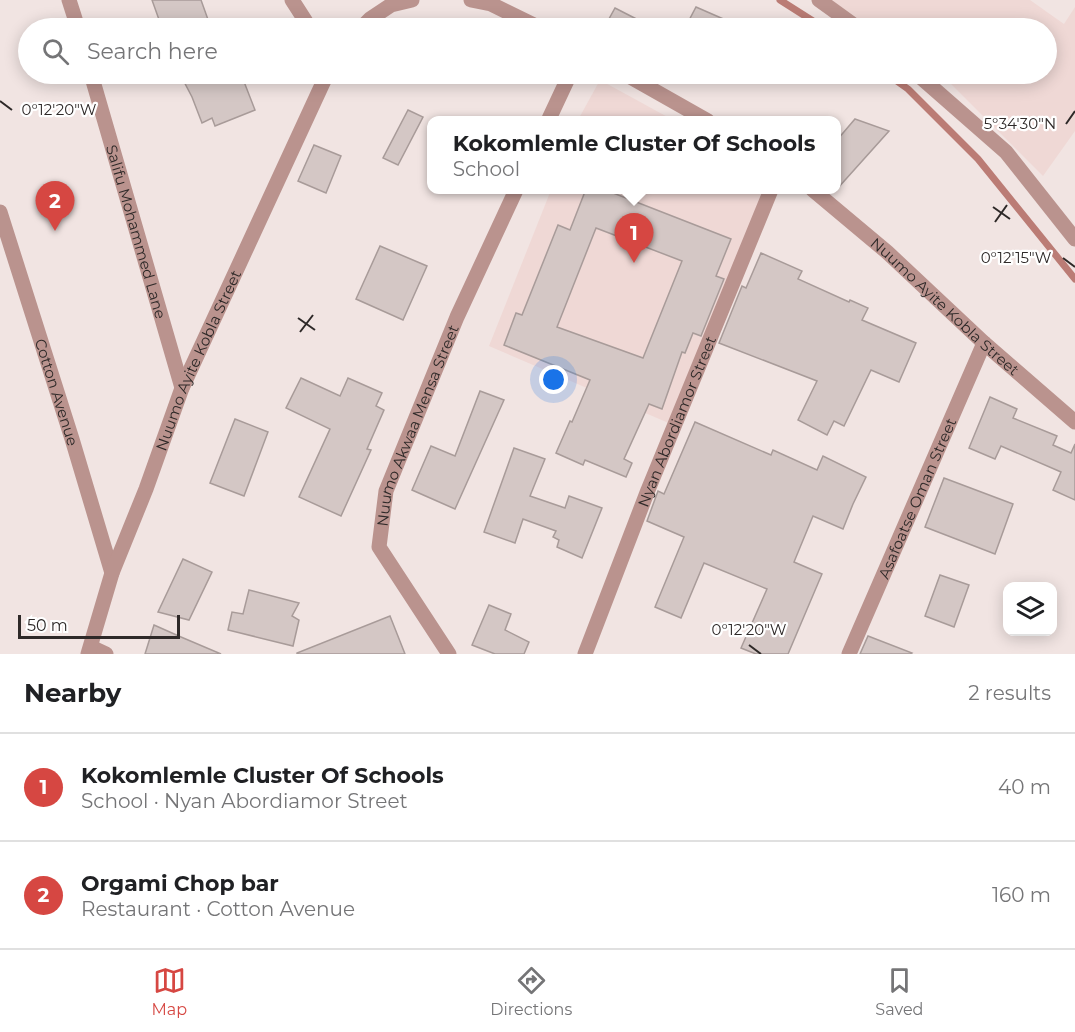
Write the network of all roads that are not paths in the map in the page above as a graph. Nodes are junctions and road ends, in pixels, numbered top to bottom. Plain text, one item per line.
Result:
1 (69, 0) edge
2 (292, 0) edge
3 (412, 0) edge
4 (471, 0) edge
5 (819, 0) edge
6 (75, 18) edge
7 (304, 18) edge
8 (372, 18) edge
9 (519, 18) edge
10 (844, 18) edge
11 (94, 84) edge
12 (322, 84) edge
13 (565, 84) edge
14 (643, 84) edge
15 (928, 84) edge
16 (550, 116) edge
17 (701, 116) edge
18 (514, 194) edge
19 (769, 194) edge
20 (819, 194) edge
21 (0, 212) edge
22 (1075, 239) edge
23 (984, 343) junction
24 (182, 388) junction
25 (1075, 422) edge
26 (112, 573) junction
27 (89, 651) edge
28 (106, 654) edge
29 (449, 654) edge
30 (585, 654) edge
31 (849, 654) edge

1 - 6 street
2 - 7 street
3 - 8 street
4 - 9 street
5 - 10 street
11 - 24 street, Salifu Mohammed Lane
12 - 24 street, Nuumo Ayite Kobla Street
13 - 16 street
14 - 17 street
15 - 22 street
18 - 29 street, Nuumo Akwaa Mensa Street
19 - 30 street, Nyan Abordiamor Street
20 - 23 street, Nuumo Ayite Kobla Street
21 - 26 street, Cotton Avenue
23 - 25 street, Nuumo Ayite Kobla Street
23 - 31 street, Asafoatse Oman Street
24 - 26 street, Nuumo Ayite Kobla Street
26 - 27 street, Nuumo Ayite Kobla Street
27 - 28 street

